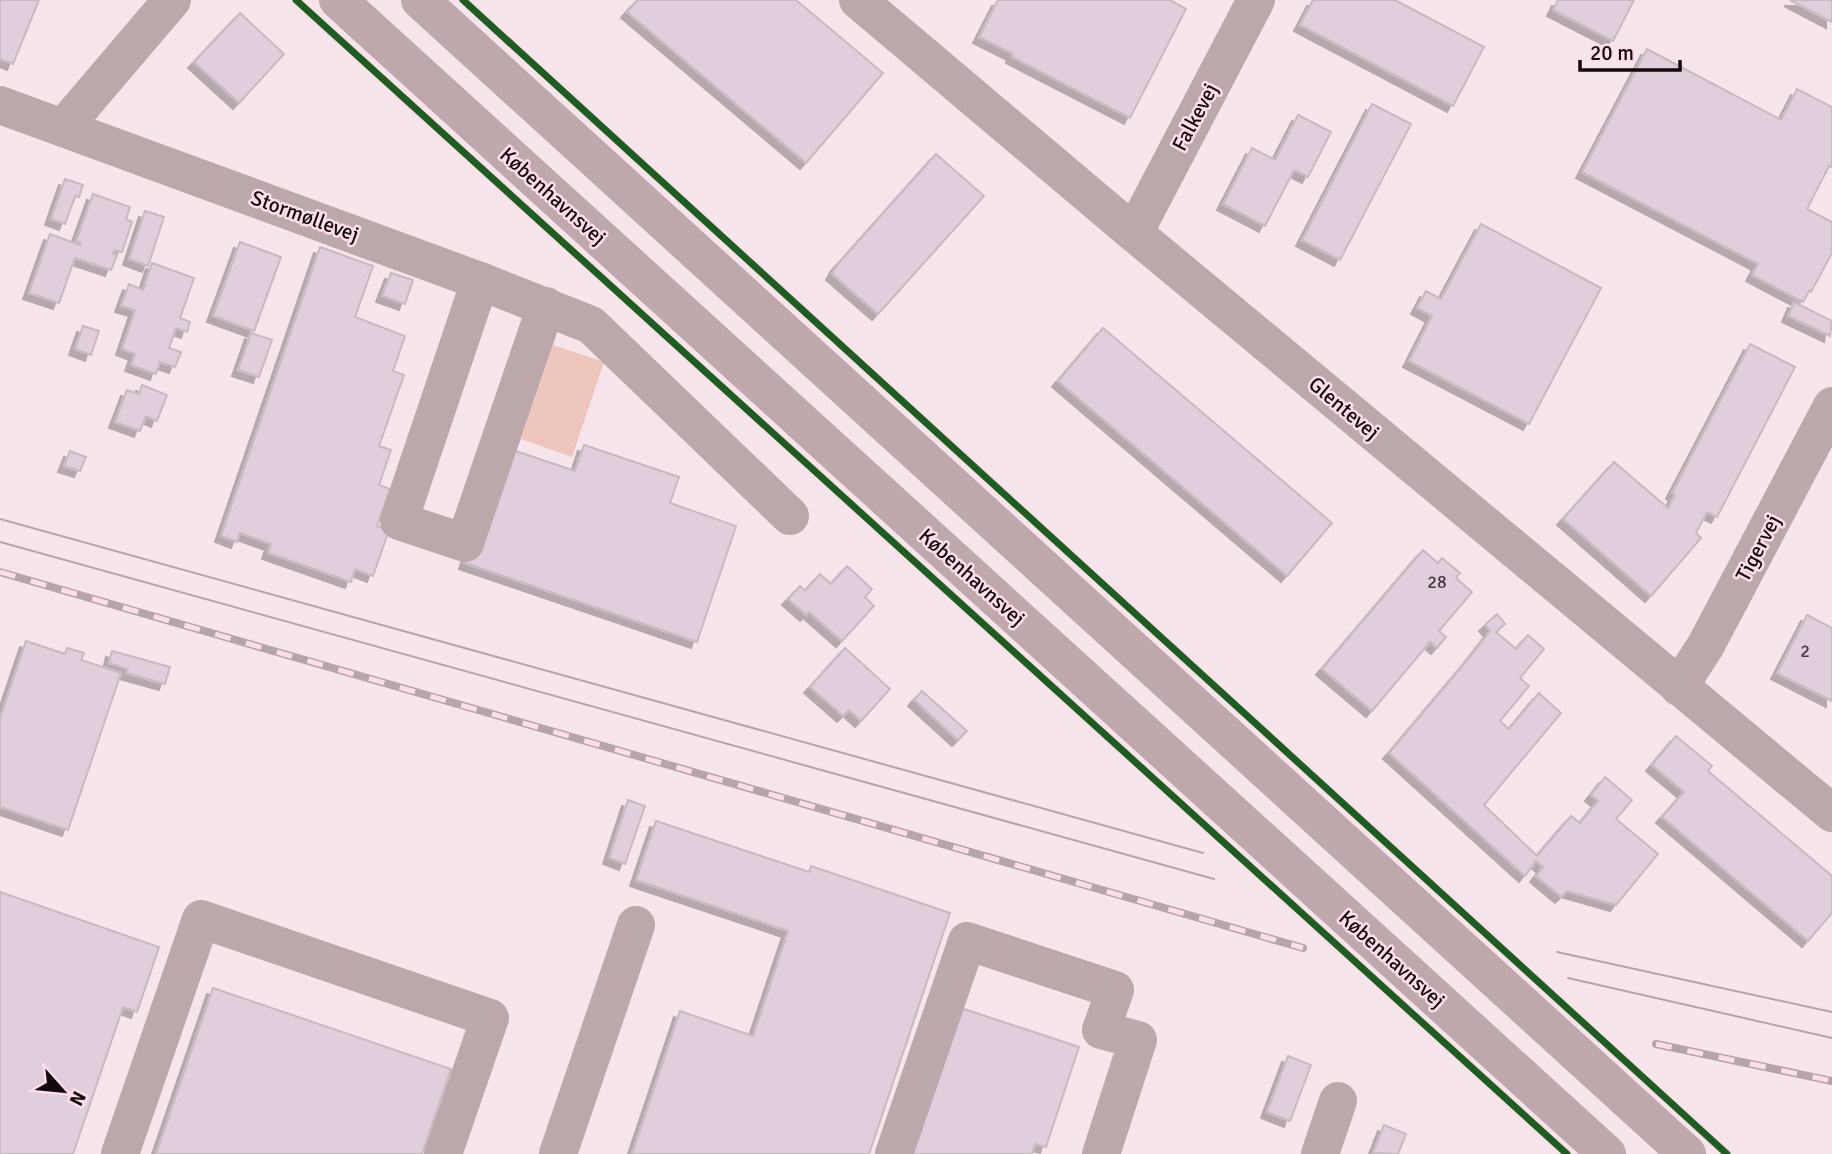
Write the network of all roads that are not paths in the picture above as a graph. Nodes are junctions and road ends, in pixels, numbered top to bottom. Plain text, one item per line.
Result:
1 (172, 0) edge
2 (338, 0) edge
3 (420, 0) edge
4 (858, 0) edge
5 (1256, 0) edge
6 (0, 105) edge
7 (63, 128) junction
8 (1134, 233) junction
9 (480, 281) junction
10 (546, 306) junction
11 (1832, 406) edge
12 (790, 516) dead end
13 (1679, 687) junction
14 (1832, 813) edge
15 (636, 925) dead end
16 (1338, 1101) dead end
17 (120, 1154) edge
18 (443, 1154) edge
19 (558, 1154) edge
20 (894, 1154) edge
21 (1101, 1154) edge
22 (1320, 1154) edge
23 (1607, 1154) edge
24 (1687, 1154) edge

1 - 7 street
2 - 23 main road, Københavnsvej
3 - 24 main road
4 - 8 street, Glentevej
5 - 8 street, Falkevej
6 - 7 street, Stormøllevej
7 - 9 street, Stormøllevej
8 - 13 street, Glentevej
9 - 10 street, Stormøllevej
9 - 10 street
10 - 12 street, Stormøllevej
11 - 13 street, Tigervej
13 - 14 street, Glentevej
15 - 19 street
16 - 22 street
17 - 18 street
20 - 21 street

